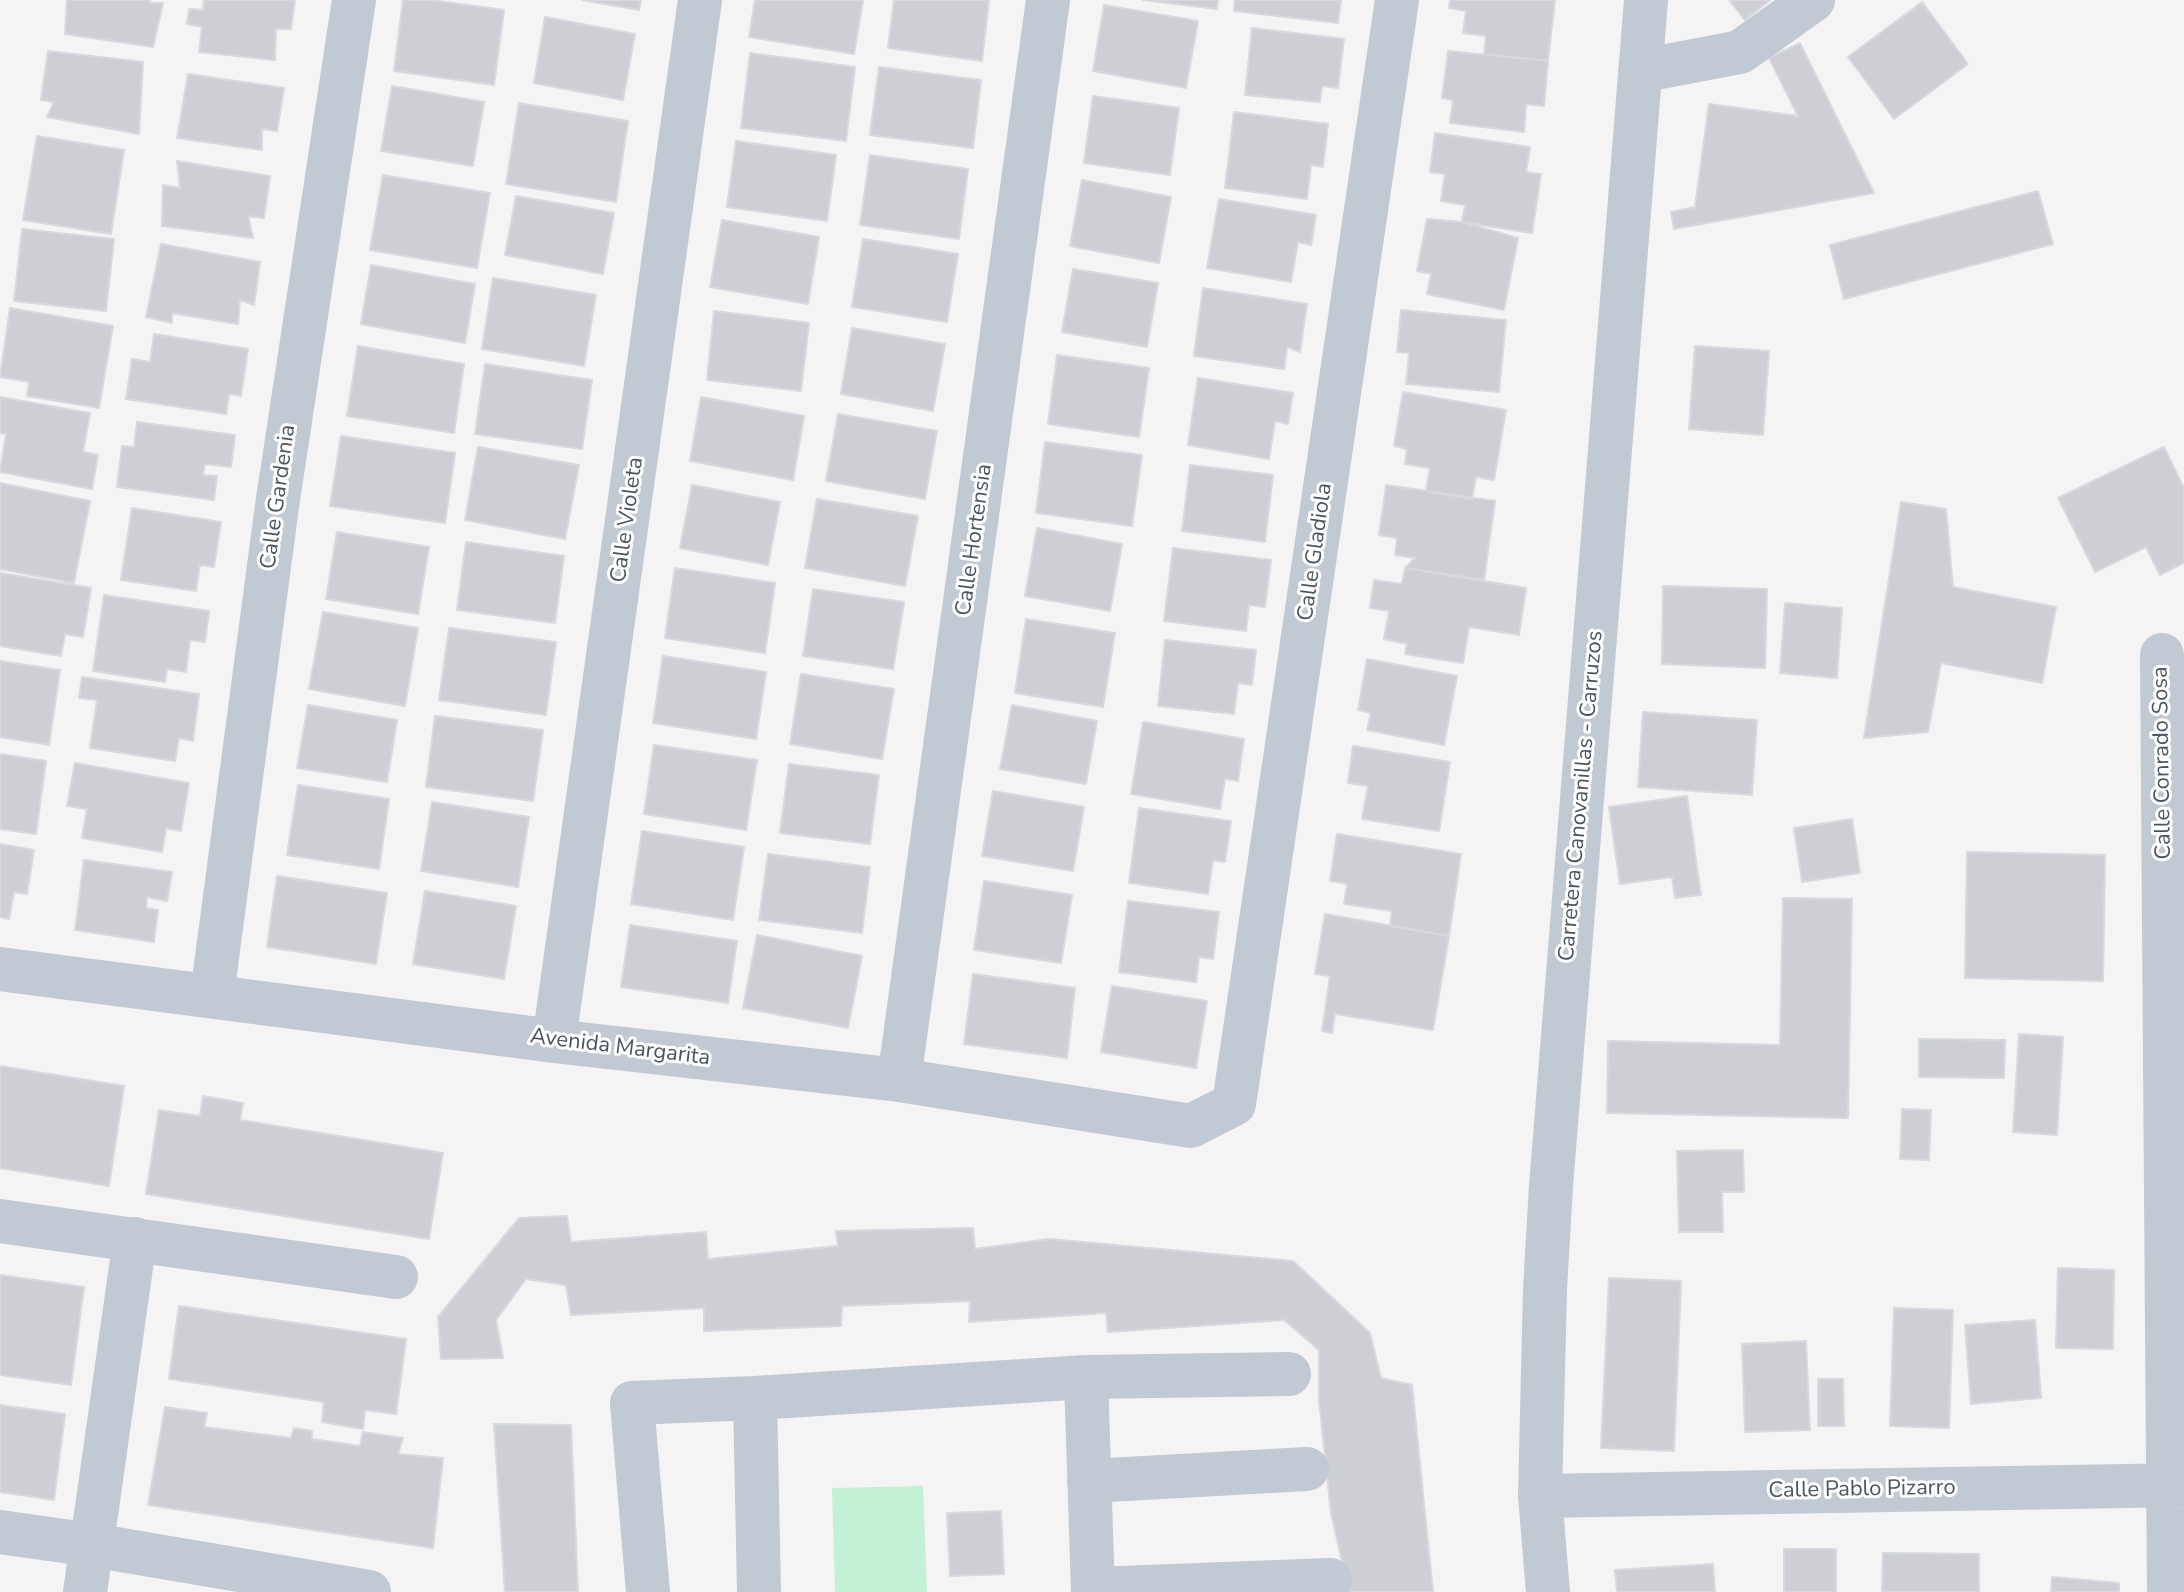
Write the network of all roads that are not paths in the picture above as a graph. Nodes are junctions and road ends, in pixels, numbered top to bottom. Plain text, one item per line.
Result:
1 (354, 0) edge
2 (700, 0) edge
3 (1048, 0) edge
4 (1397, 0) edge
5 (1646, 0) edge
6 (1813, 0) edge
7 (1640, 71) junction
8 (2162, 655) dead end
9 (0, 969) edge
10 (212, 995) junction
11 (554, 1041) junction
12 (899, 1080) junction
13 (1234, 1104) joint
14 (0, 1221) edge
15 (135, 1239) junction
16 (396, 1277) dead end
17 (1289, 1374) dead end
18 (1086, 1377) junction
19 (755, 1398) junction
20 (1307, 1469) dead end
21 (1089, 1481) junction
22 (2177, 1486) edge
23 (1540, 1496) junction
24 (0, 1532) edge
25 (92, 1545) junction
26 (1330, 1580) dead end
27 (1093, 1590) edge
28 (85, 1592) edge
29 (369, 1592) edge
30 (648, 1592) edge
31 (759, 1592) edge
32 (1548, 1592) edge
33 (2169, 1592) edge

1 - 10 street, Calle Gardenia
2 - 11 street, Calle Violeta
3 - 12 street, Calle Hortensia
4 - 13 street, Calle Gladiola
5 - 7 street, Carretera Canovanillas - Carruzos
6 - 7 street
7 - 23 street, Carretera Canovanillas - Carruzos
8 - 22 street, Calle Conrado Sosa
9 - 10 street, Avenida Margarita
10 - 11 street, Avenida Margarita
11 - 12 street, Avenida Margarita
12 - 13 street, Avenida Margarita
14 - 15 street
15 - 16 street
15 - 25 street
17 - 18 street
18 - 19 street
18 - 21 street
19 - 30 street
19 - 31 street
20 - 21 street
21 - 27 street
22 - 23 street, Calle Pablo Pizarro
22 - 33 street, Calle Conrado Sosa
23 - 32 street, Carretera Canovanillas - Carruzos
24 - 25 street
25 - 28 street
25 - 29 street
26 - 27 street

